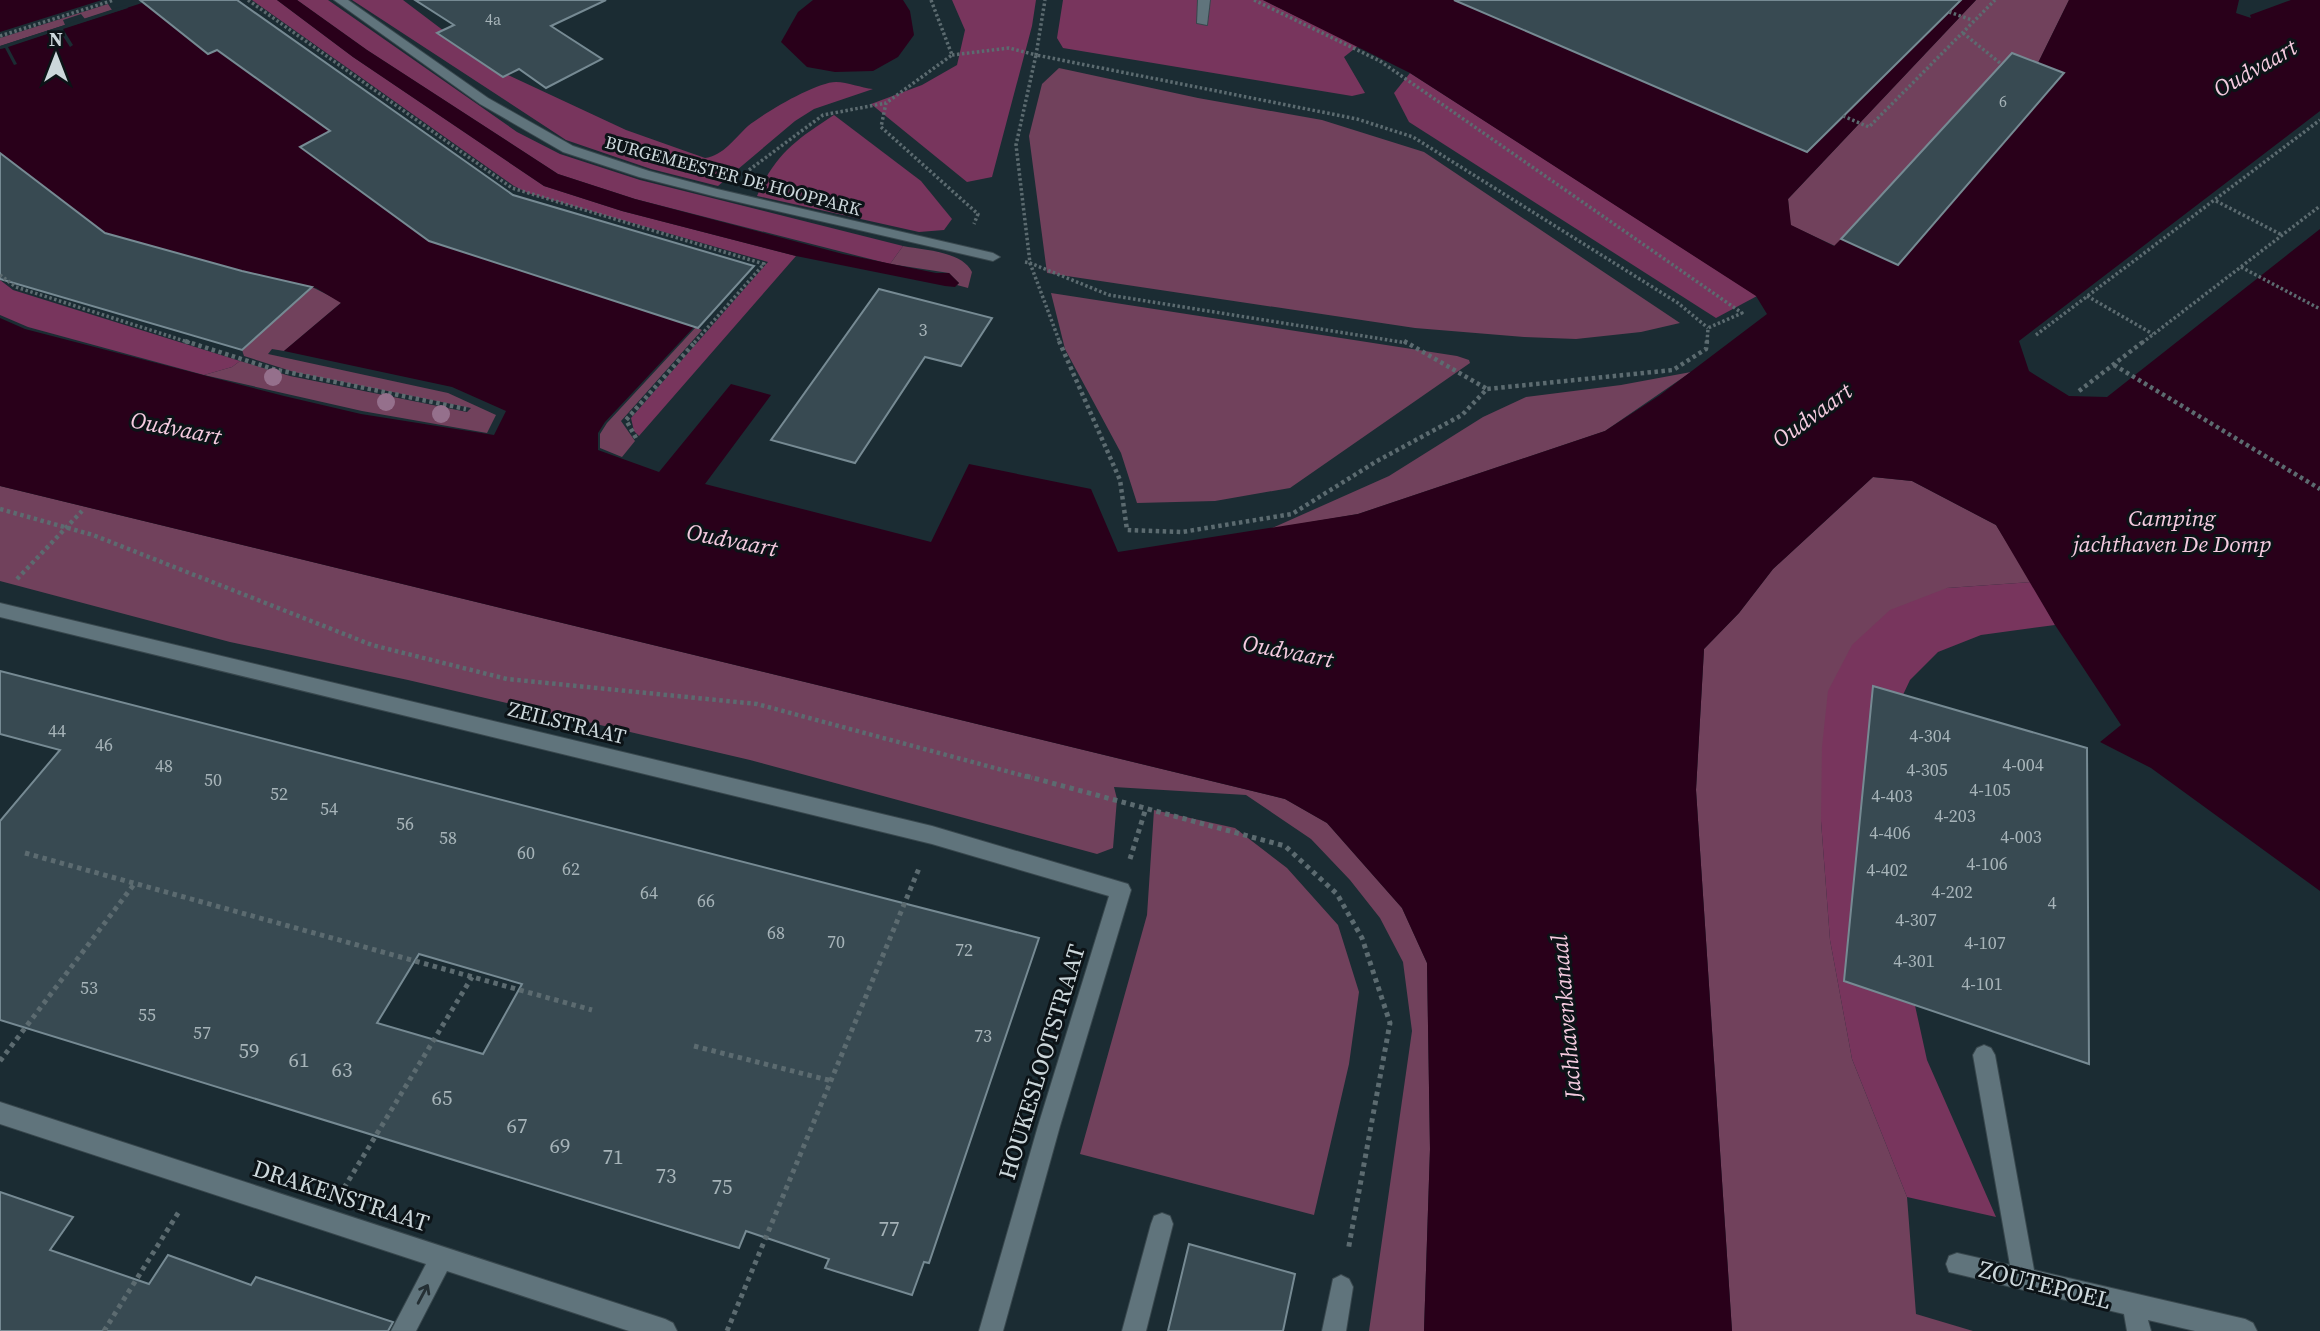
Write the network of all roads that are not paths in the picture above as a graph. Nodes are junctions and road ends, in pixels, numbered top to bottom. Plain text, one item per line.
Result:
1 (340, 0) edge
2 (1204, 0) edge
3 (1203, 23) dead end
4 (993, 257) road end
5 (0, 610) edge
6 (1121, 890) joint
7 (1984, 1055) dead end
8 (1, 1115) edge
9 (1162, 1224) dead end
10 (442, 1257) junction
11 (1956, 1264) dead end
12 (2024, 1280) junction
13 (1341, 1287) dead end
14 (2134, 1307) junction
15 (403, 1331) edge
16 (665, 1331) edge
17 (991, 1331) edge
18 (1133, 1331) edge
19 (1334, 1331) edge
20 (2139, 1331) edge
21 (2245, 1331) edge

1 - 4 street, BURGEMEESTER DE HOOPPARK
2 - 3 street
5 - 6 street, ZEILSTRAAT
6 - 17 street, HOUKESLOOTSTRAAT
7 - 12 street
8 - 10 street, DRAKENSTRAAT
9 - 18 street
15 -> 10 street
10 - 16 street, DRAKENSTRAAT
11 - 12 street, ZOUTEPOEL
12 - 14 street, ZOUTEPOEL
13 - 19 street
14 - 20 street, ZOUTEPOEL
14 - 21 street, ZOUTEPOEL

